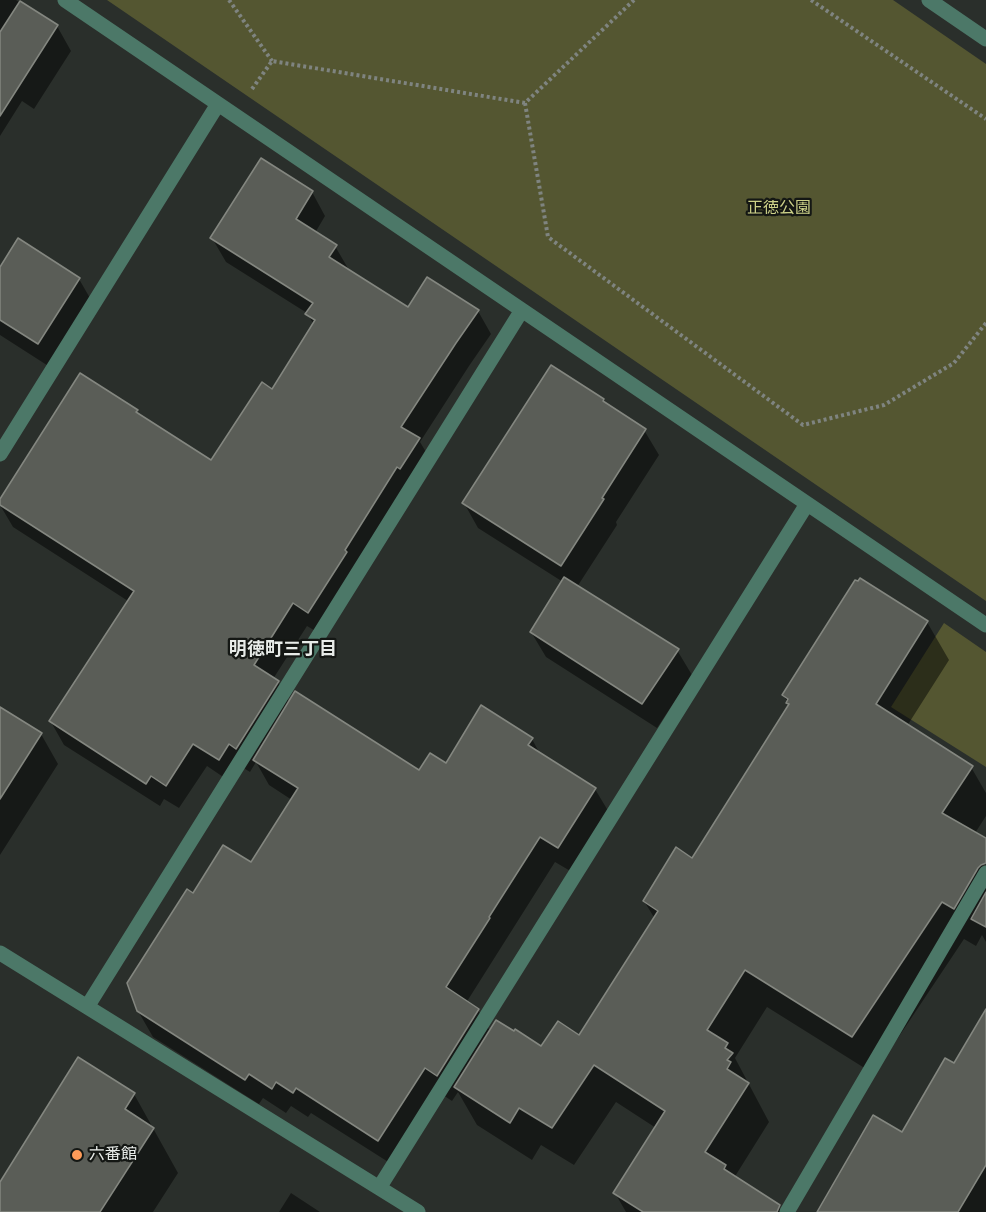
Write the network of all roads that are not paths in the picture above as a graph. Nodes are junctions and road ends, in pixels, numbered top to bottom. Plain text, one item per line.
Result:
1 (65, 0) edge
2 (929, 0) edge
3 (986, 39) edge
4 (218, 104) junction
5 (522, 310) junction
6 (0, 454) edge
7 (807, 504) junction
8 (986, 626) edge
9 (986, 873) edge
10 (0, 953) edge
11 (87, 1007) junction
12 (379, 1188) junction
13 (418, 1212) edge
14 (787, 1212) edge

1 - 4 street
2 - 3 street
4 - 5 street
4 - 6 street
5 - 7 street
5 - 11 street
7 - 8 street
7 - 12 street
9 - 14 street
10 - 11 street
11 - 12 street
12 - 13 street

